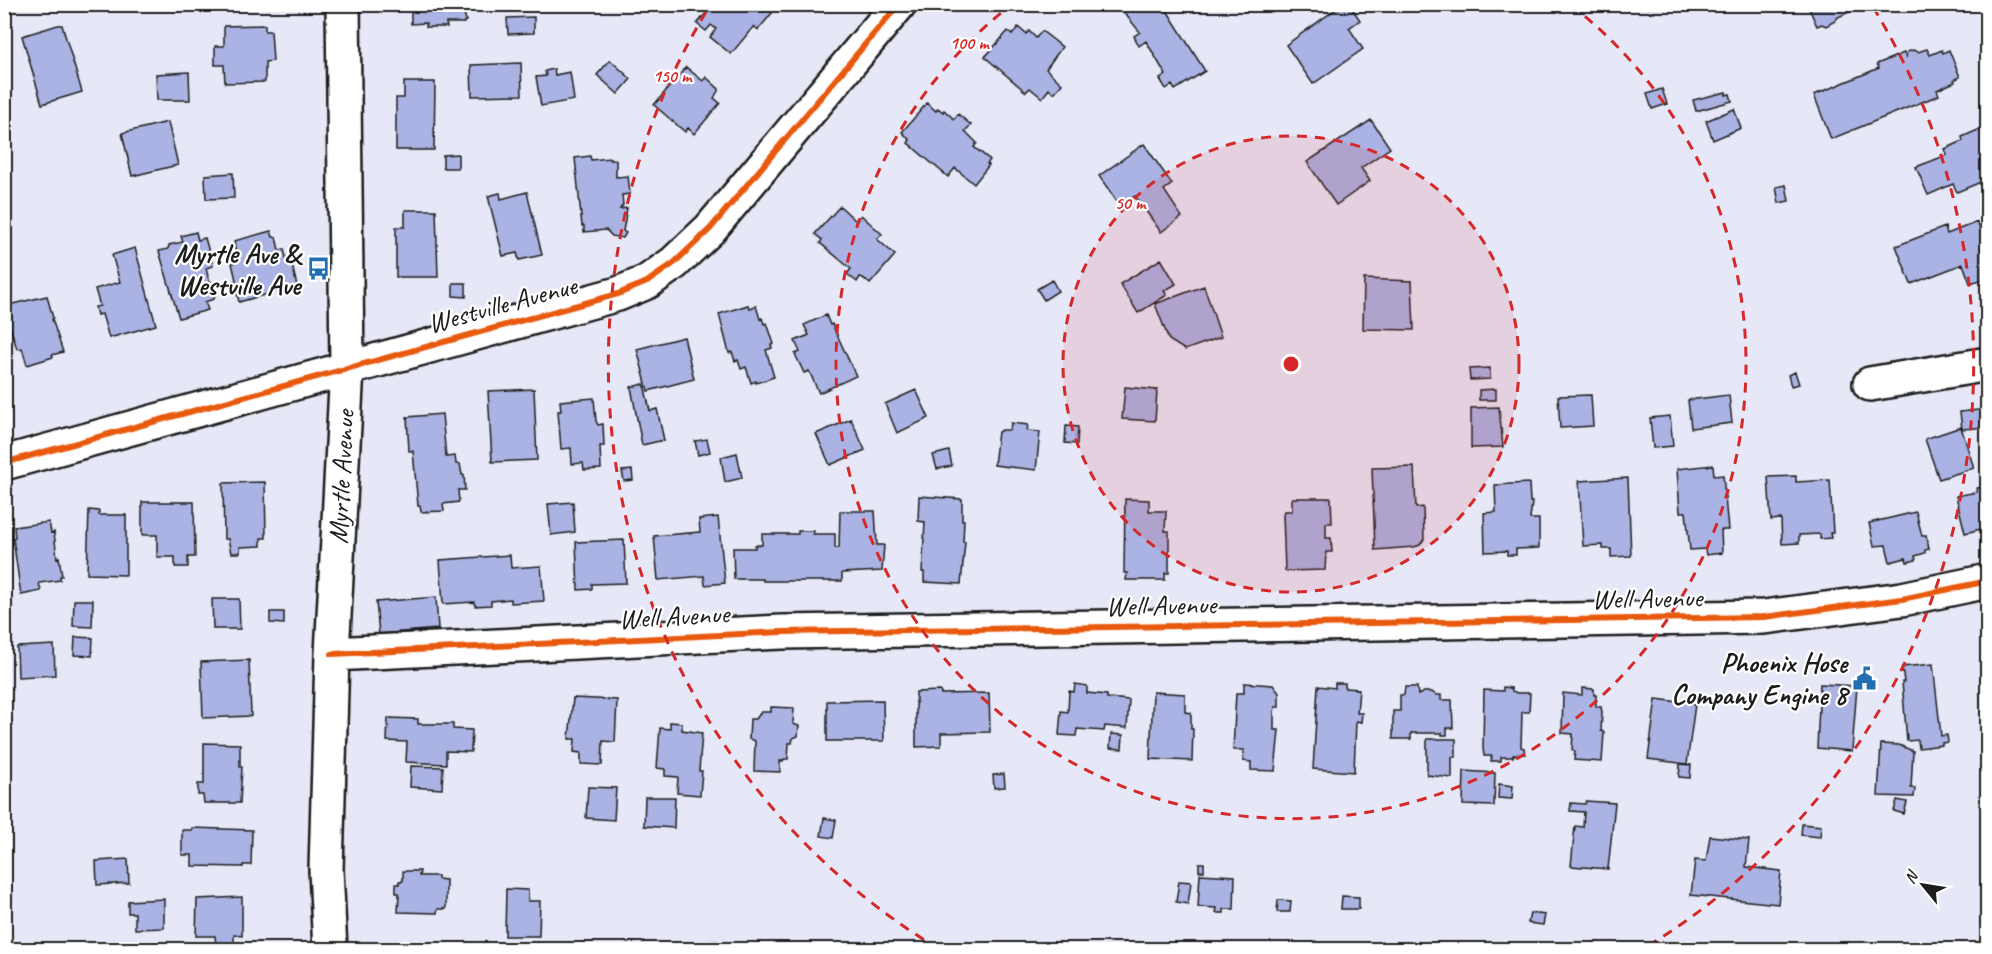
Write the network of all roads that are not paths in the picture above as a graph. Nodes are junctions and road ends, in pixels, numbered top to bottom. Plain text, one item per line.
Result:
1 (343, 4) edge
2 (899, 4) edge
3 (1988, 364) edge
4 (347, 368) junction
5 (1870, 384) dead end
6 (4, 463) edge
7 (1988, 581) edge
8 (332, 654) junction
9 (330, 950) edge

1 - 4 street, Myrtle Avenue
2 - 4 street, Westville Avenue
3 - 5 street
4 - 6 street, Westville Avenue
4 - 8 street, Myrtle Avenue
7 - 8 street, Well Avenue
8 - 9 street, Myrtle Avenue

